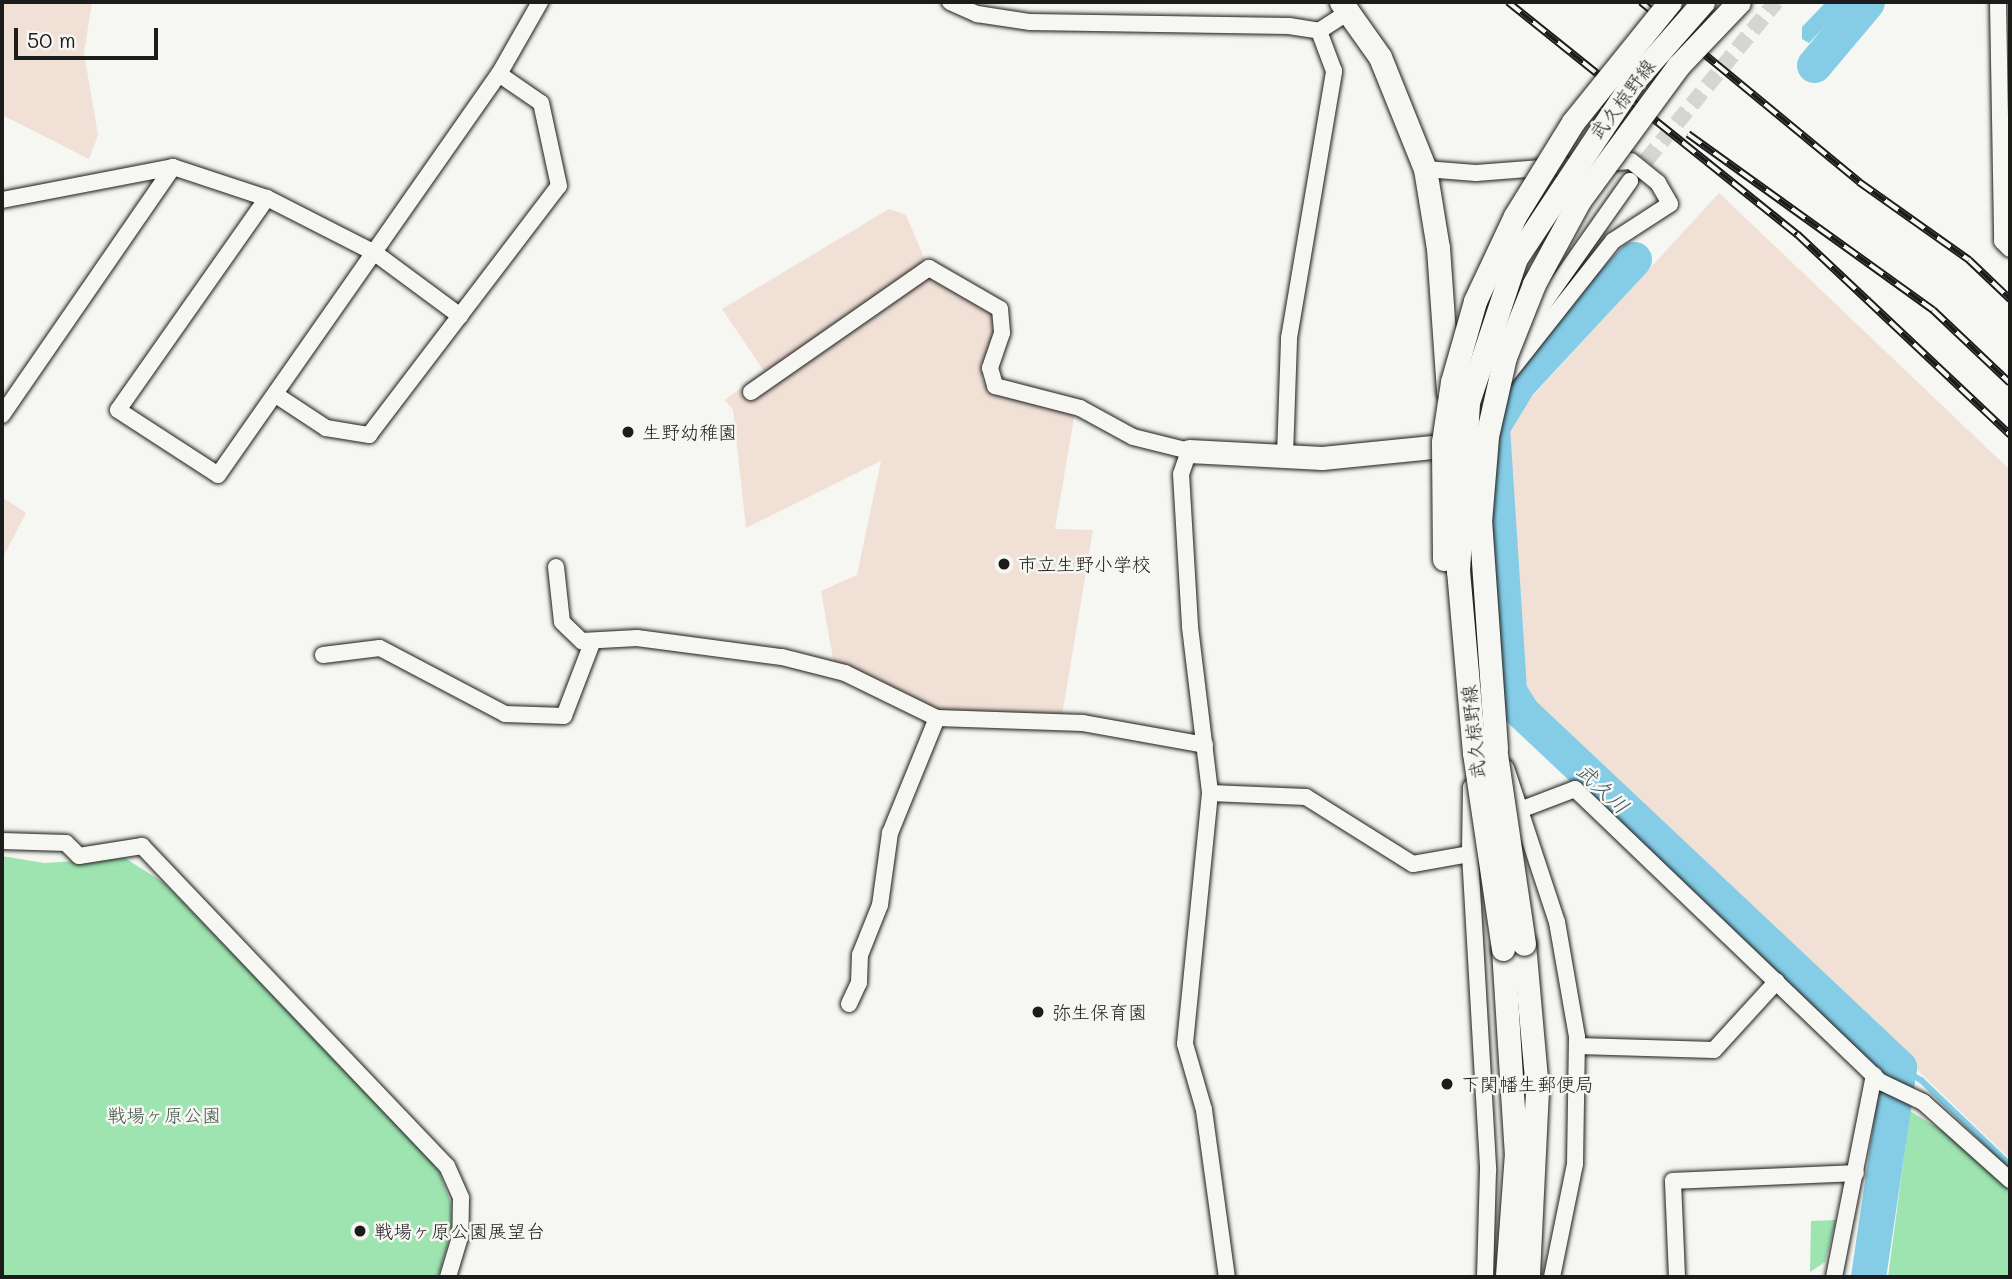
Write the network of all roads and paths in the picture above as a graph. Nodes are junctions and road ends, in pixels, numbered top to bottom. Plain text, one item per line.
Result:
1 (540, 2) edge
2 (950, 2) edge
3 (1670, 2) edge
4 (1703, 2) edge
5 (1739, 2) edge
6 (1998, 2) edge
7 (1345, 7) edge
8 (2005, 19) edge
9 (1319, 31) junction
10 (499, 74) junction
11 (2005, 148) edge
12 (173, 167) junction
13 (1425, 169) junction
14 (1629, 181) tunnel mouth
15 (267, 198) junction
16 (2, 200) edge
17 (2010, 249) edge
18 (375, 253) junction
19 (460, 316) junction
20 (751, 392) dead end
21 (276, 395) junction
22 (2, 415) edge
23 (1452, 445) junction
24 (1189, 451) junction
25 (1285, 455) junction
26 (555, 567) dead end
27 (1468, 620) junction
28 (592, 643) junction
29 (323, 655) dead end
30 (937, 718) junction
31 (1205, 745) junction
32 (1485, 750) junction
33 (1210, 793) junction
34 (1520, 810) junction
35 (2, 841) edge
36 (1470, 854) junction
37 (1513, 946) junction
38 (1777, 981) junction
39 (849, 1004) dead end
40 (1578, 1046) junction
41 (1878, 1078) junction
42 (1856, 1173) junction
43 (2010, 1180) edge
44 (448, 1277) edge
45 (1227, 1277) edge
46 (1485, 1277) edge
47 (1507, 1277) edge
48 (1528, 1277) edge
49 (1552, 1277) edge
50 (1677, 1277) edge
51 (1834, 1277) edge

1 - 10 street
2 - 9 street
3 - 32 main road, bridge
4 - 32 main road, 武久椋野線, bridge
5 - 32 main road, bridge
6 - 8 street
7 - 9 street
7 - 13 main road
8 - 11 street
9 - 25 street
10 - 18 street
10 - 19 street
11 - 17 street
12 - 15 street
12 - 16 street
12 - 22 street
13 - 23 main road
13 - 23 street
14 - 23 street
15 - 18 street
15 - 21 street
18 - 19 street
18 - 21 street
19 - 21 street
20 - 24 street
23 - 25 main road
23 - 27 main road
24 - 25 main road
24 - 31 street
26 - 28 street
27 - 34 street
27 - 36 street
28 - 29 street
28 - 30 street
30 - 31 street
30 - 39 street
31 - 33 street
32 - 37 main road, 武久椋野線, bridge
33 - 36 street
33 - 45 street
34 - 36 street
34 - 38 street
34 - 40 street
35 - 44 street
36 - 46 street
37 - 47 main road, 武久椋野線
37 - 48 main road, 武久椋野線
38 - 40 street
38 - 41 street
40 - 49 street
41 - 42 street
41 - 43 street
42 - 50 street
42 - 51 street

